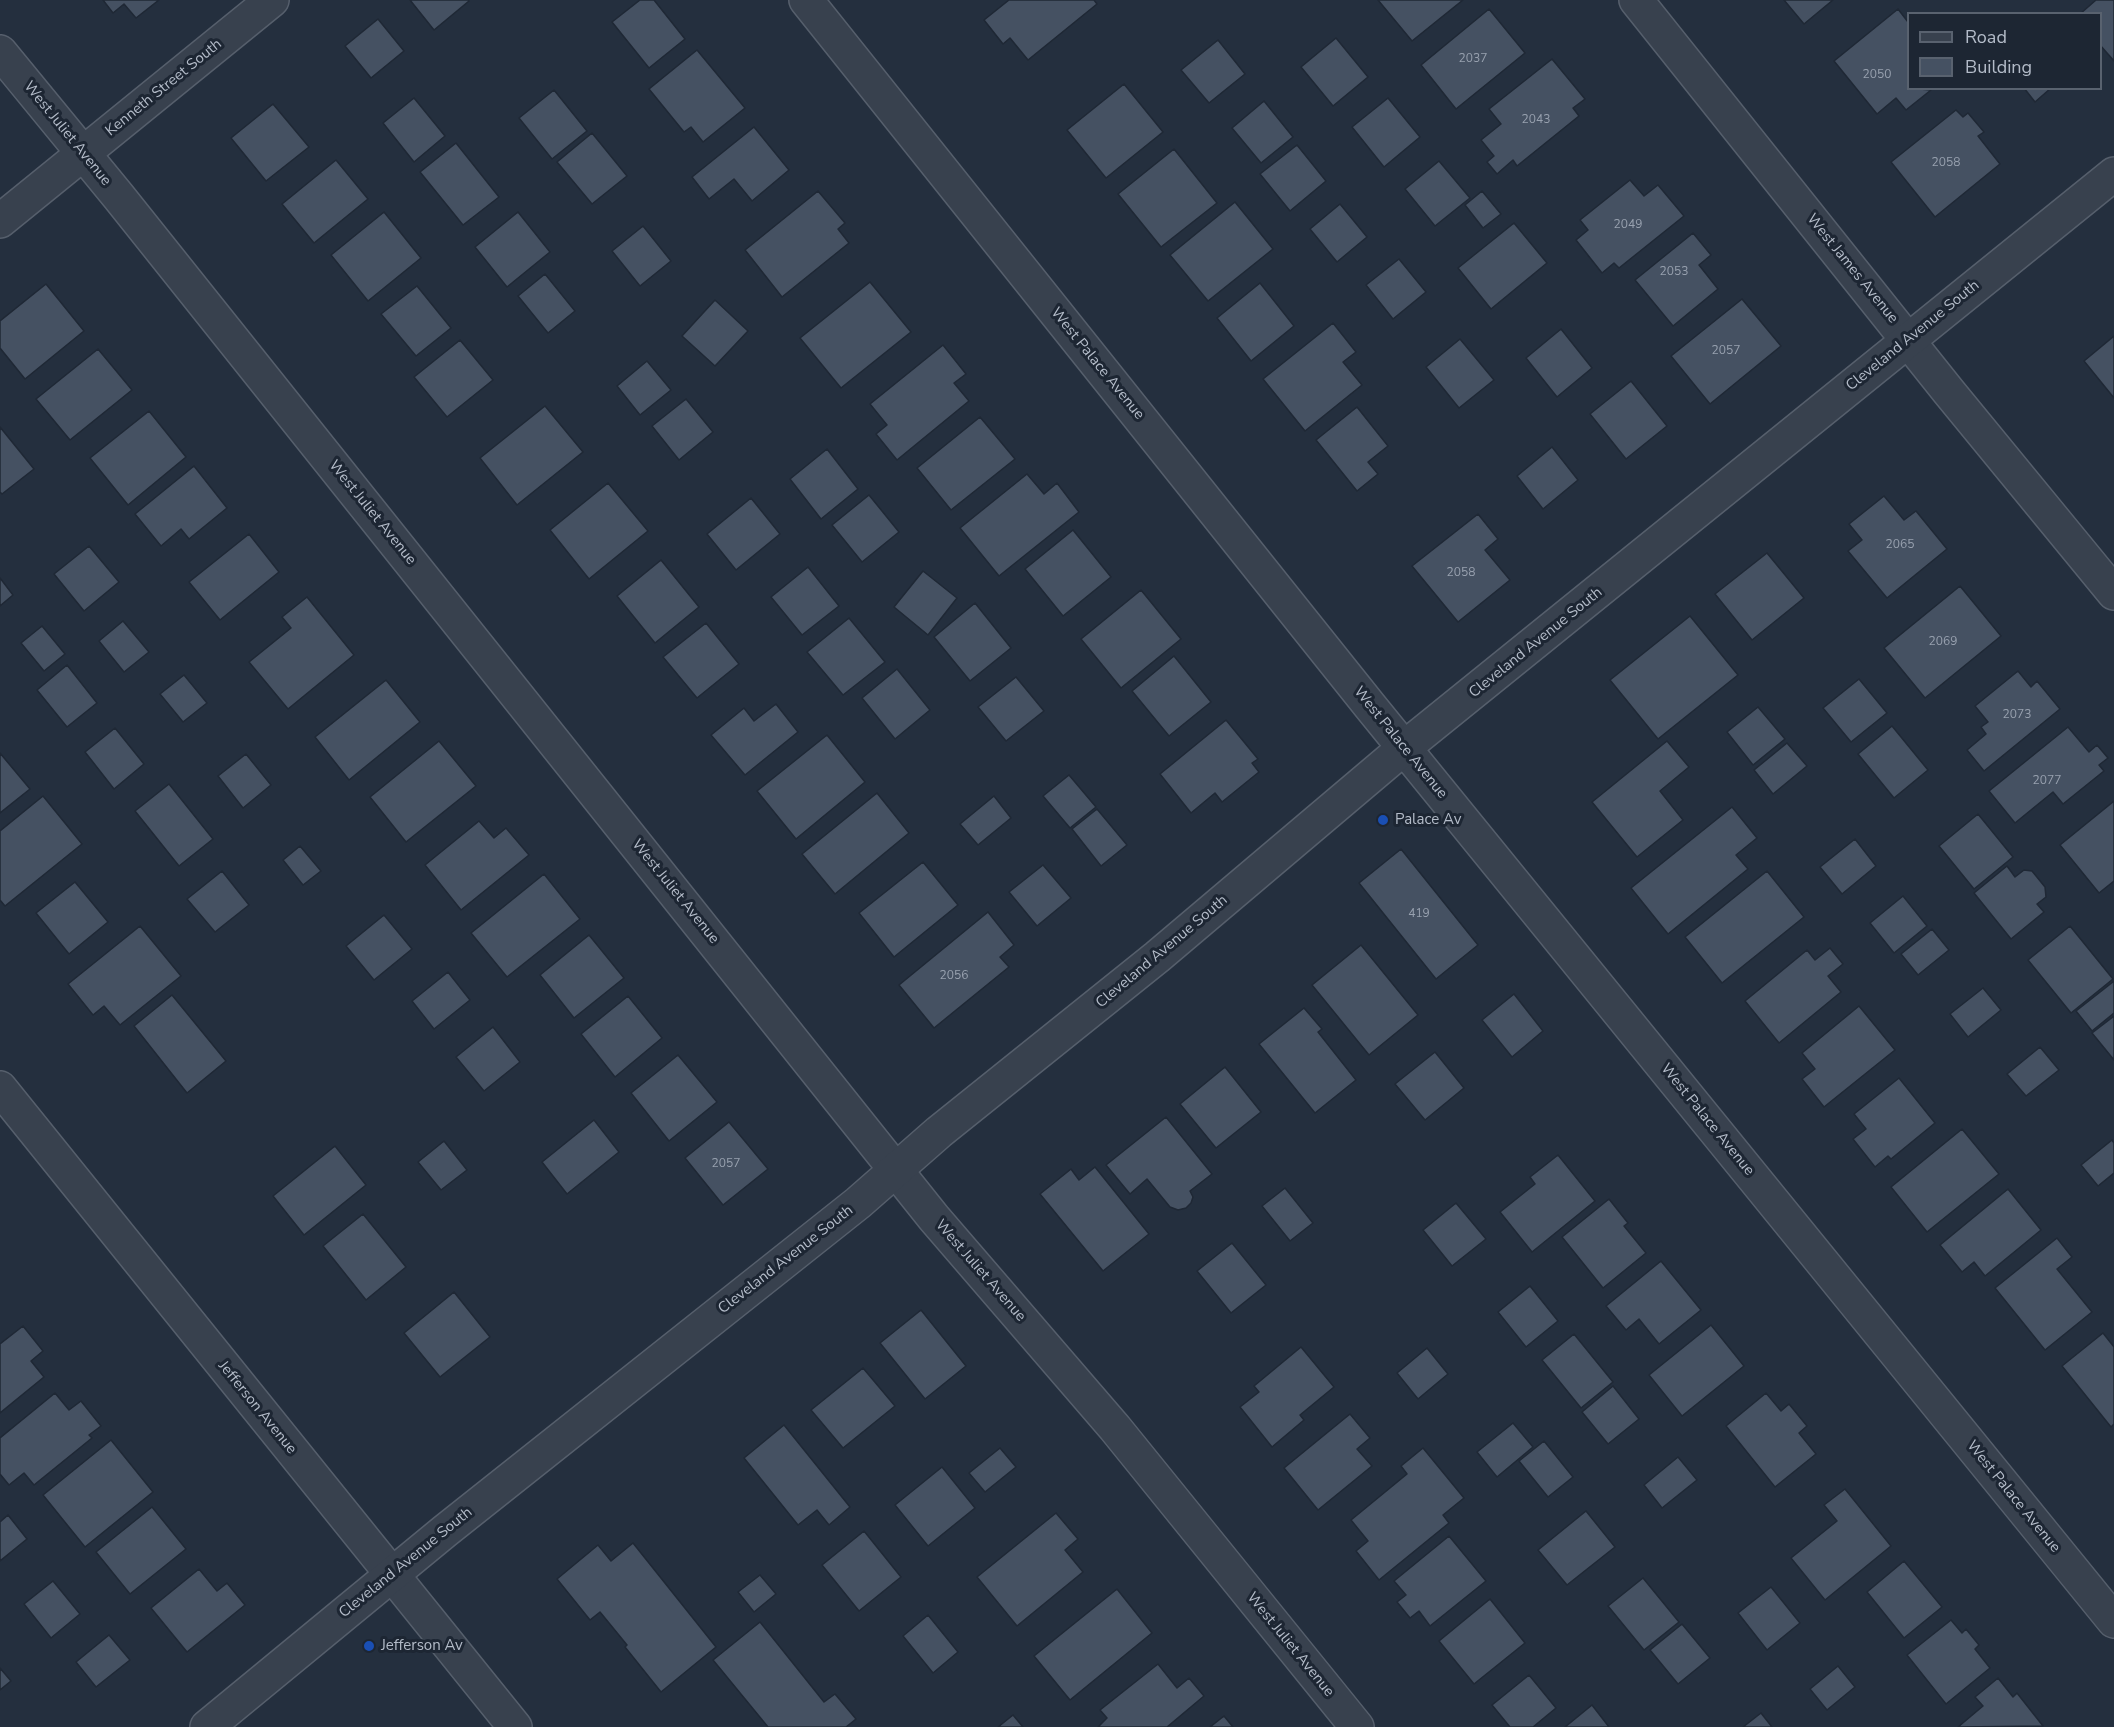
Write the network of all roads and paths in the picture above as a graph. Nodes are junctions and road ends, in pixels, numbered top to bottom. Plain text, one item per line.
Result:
1 (272, 0) edge
2 (806, 0) edge
3 (1636, 0) edge
4 (0, 52) edge
5 (82, 153) junction
6 (2114, 174) edge
7 (0, 221) edge
8 (1909, 340) junction
9 (2114, 593) edge
10 (1404, 748) junction
11 (0, 1088) edge
12 (897, 1169) junction
13 (391, 1575) junction
14 (2114, 1621) edge
15 (207, 1727) edge
16 (514, 1727) edge
17 (1357, 1727) edge

1 - 5 street, Kenneth Street South
2 - 10 street, West Palace Avenue
3 - 8 street, West James Avenue
4 - 5 street, West Juliet Avenue
5 - 7 street, Kenneth Street South
5 - 12 street, West Juliet Avenue
6 - 8 street, Cleveland Avenue South
8 - 9 street, West James Avenue
8 - 10 street, Cleveland Avenue South
10 - 12 street, Cleveland Avenue South
10 - 14 street, West Palace Avenue
11 - 13 street, Jefferson Avenue
12 - 13 street, Cleveland Avenue South
12 - 17 street, West Juliet Avenue
13 - 15 street, Cleveland Avenue South
13 - 16 street, Jefferson Avenue

